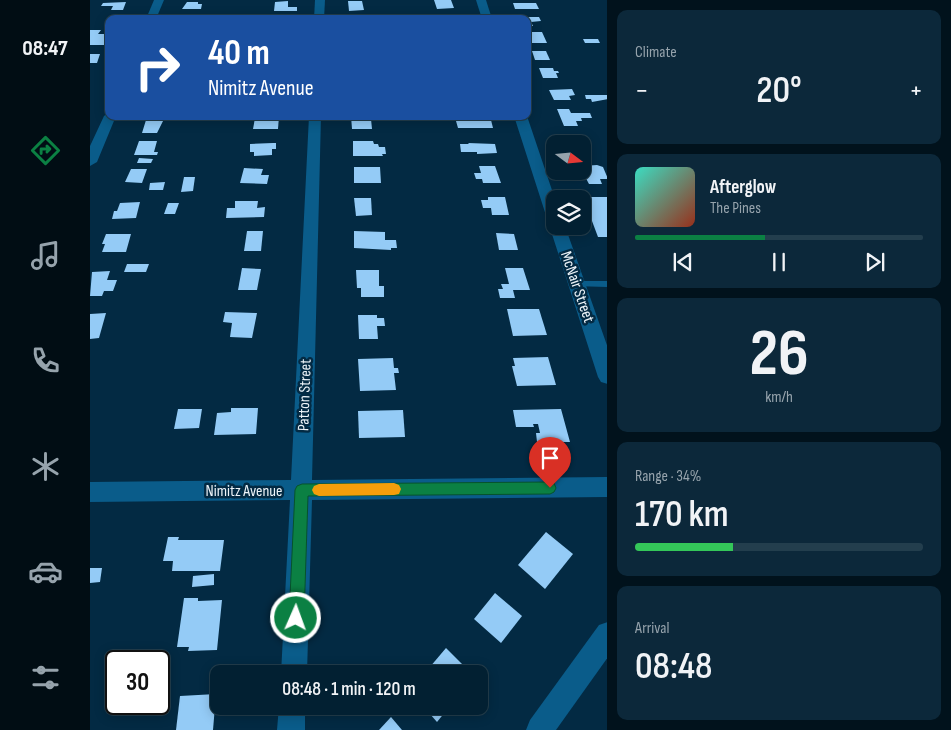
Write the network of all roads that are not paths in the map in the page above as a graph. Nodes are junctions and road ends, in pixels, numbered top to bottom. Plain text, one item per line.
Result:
1 (159, 0) edge
2 (320, 0) edge
3 (481, 0) edge
4 (153, 15) edge
5 (319, 15) edge
6 (486, 15) edge
7 (108, 120) edge
8 (315, 120) edge
9 (521, 120) edge
10 (90, 162) edge
11 (546, 194) edge
12 (560, 235) edge
13 (576, 284) junction
14 (607, 284) edge
15 (607, 377) edge
16 (607, 487) edge
17 (302, 490) junction
18 (90, 492) edge
19 (607, 634) edge
20 (294, 665) edge
21 (292, 715) edge
22 (291, 730) edge
23 (540, 730) edge

1 - 4 street
2 - 5 street
3 - 6 street
7 - 10 street
8 - 17 street, Patton Street
9 - 11 street
12 - 13 street, McNair Street
13 - 14 lane
13 - 15 street, McNair Street
16 - 17 street, Nimitz Avenue
17 - 18 street, Nimitz Avenue
17 - 20 street, Patton Street
19 - 23 street
21 - 22 street

